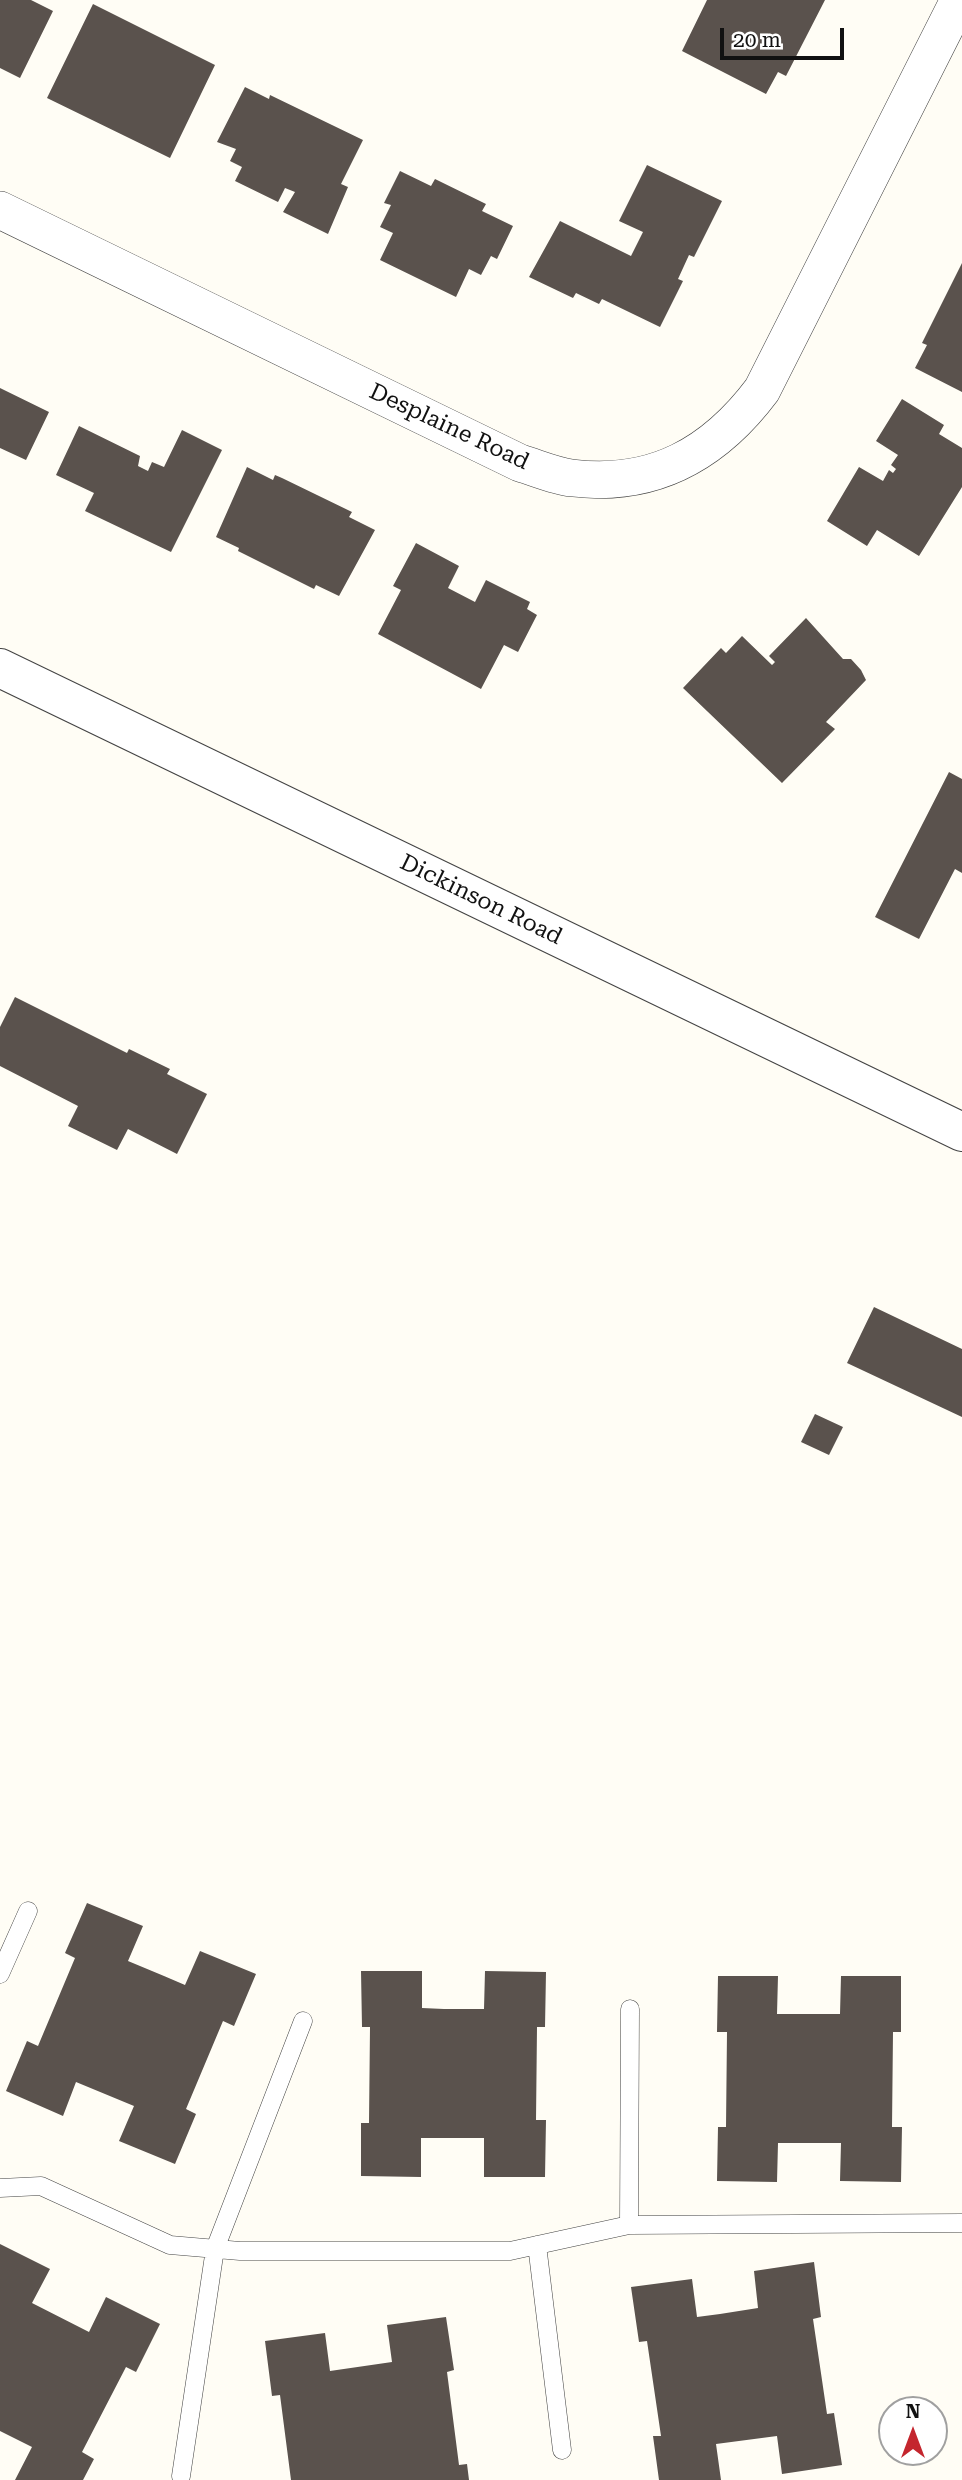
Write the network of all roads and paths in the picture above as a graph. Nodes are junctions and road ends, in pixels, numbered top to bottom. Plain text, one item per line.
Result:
1 (959, 0) edge
2 (0, 210) edge
3 (0, 668) edge
4 (962, 1132) edge
5 (28, 1910) dead end
6 (0, 1974) edge
7 (630, 2009) dead end
8 (303, 2021) dead end
9 (0, 2188) edge
10 (962, 2223) edge
11 (629, 2225) junction
12 (537, 2245) junction
13 (215, 2249) junction
14 (562, 2450) dead end
15 (181, 2476) dead end

1 - 2 street, Desplaine Road
3 - 4 street, Dickinson Road
5 - 6 lane
7 - 11 lane
8 - 13 lane
9 - 13 lane
10 - 11 lane
11 - 12 lane
12 - 13 lane
12 - 14 lane
13 - 15 lane

